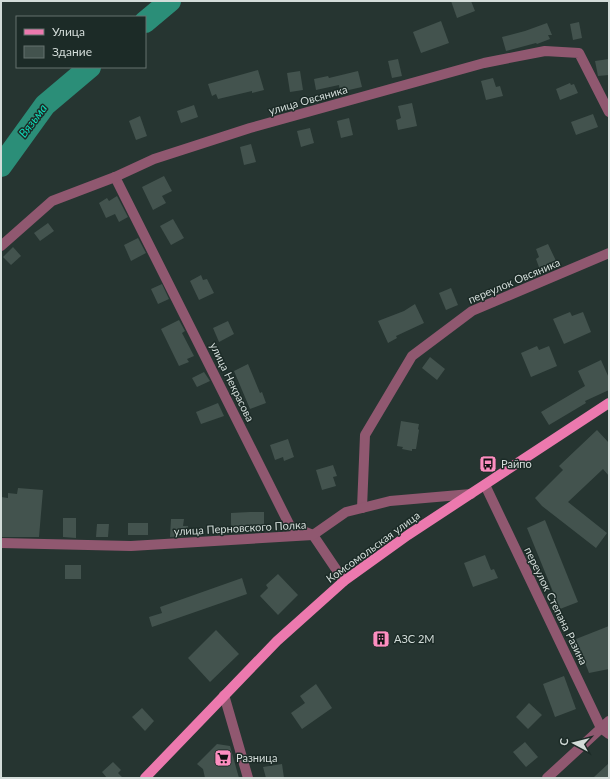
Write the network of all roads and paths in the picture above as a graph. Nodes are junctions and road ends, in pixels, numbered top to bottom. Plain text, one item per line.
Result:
1 (609, 112) edge
2 (115, 177) junction
3 (1, 246) edge
4 (609, 253) edge
5 (609, 403) edge
6 (485, 485) junction
7 (471, 494) junction
8 (362, 508) junction
9 (313, 535) junction
10 (1, 543) edge
11 (344, 581) junction
12 (224, 695) junction
13 (606, 728) edge
14 (145, 778) edge
15 (248, 778) edge
16 (547, 778) edge

1 - 2 street, улица Овсяника
2 - 3 street, улица Овсяника
2 - 9 street, улица Некрасова
4 - 8 street, переулок Овсяника
5 - 6 main road, Комсомольская улица
6 - 7 main road, Комсомольская улица
6 - 13 street, переулок Степана Разина
7 - 8 street, улица Перновского Полка
7 - 11 main road, Комсомольская улица
8 - 9 street, улица Перновского Полка
9 - 10 street, улица Перновского Полка
9 - 11 street
11 - 12 main road, Комсомольская улица
12 - 14 main road, Комсомольская улица
12 - 15 street
13 - 16 street

